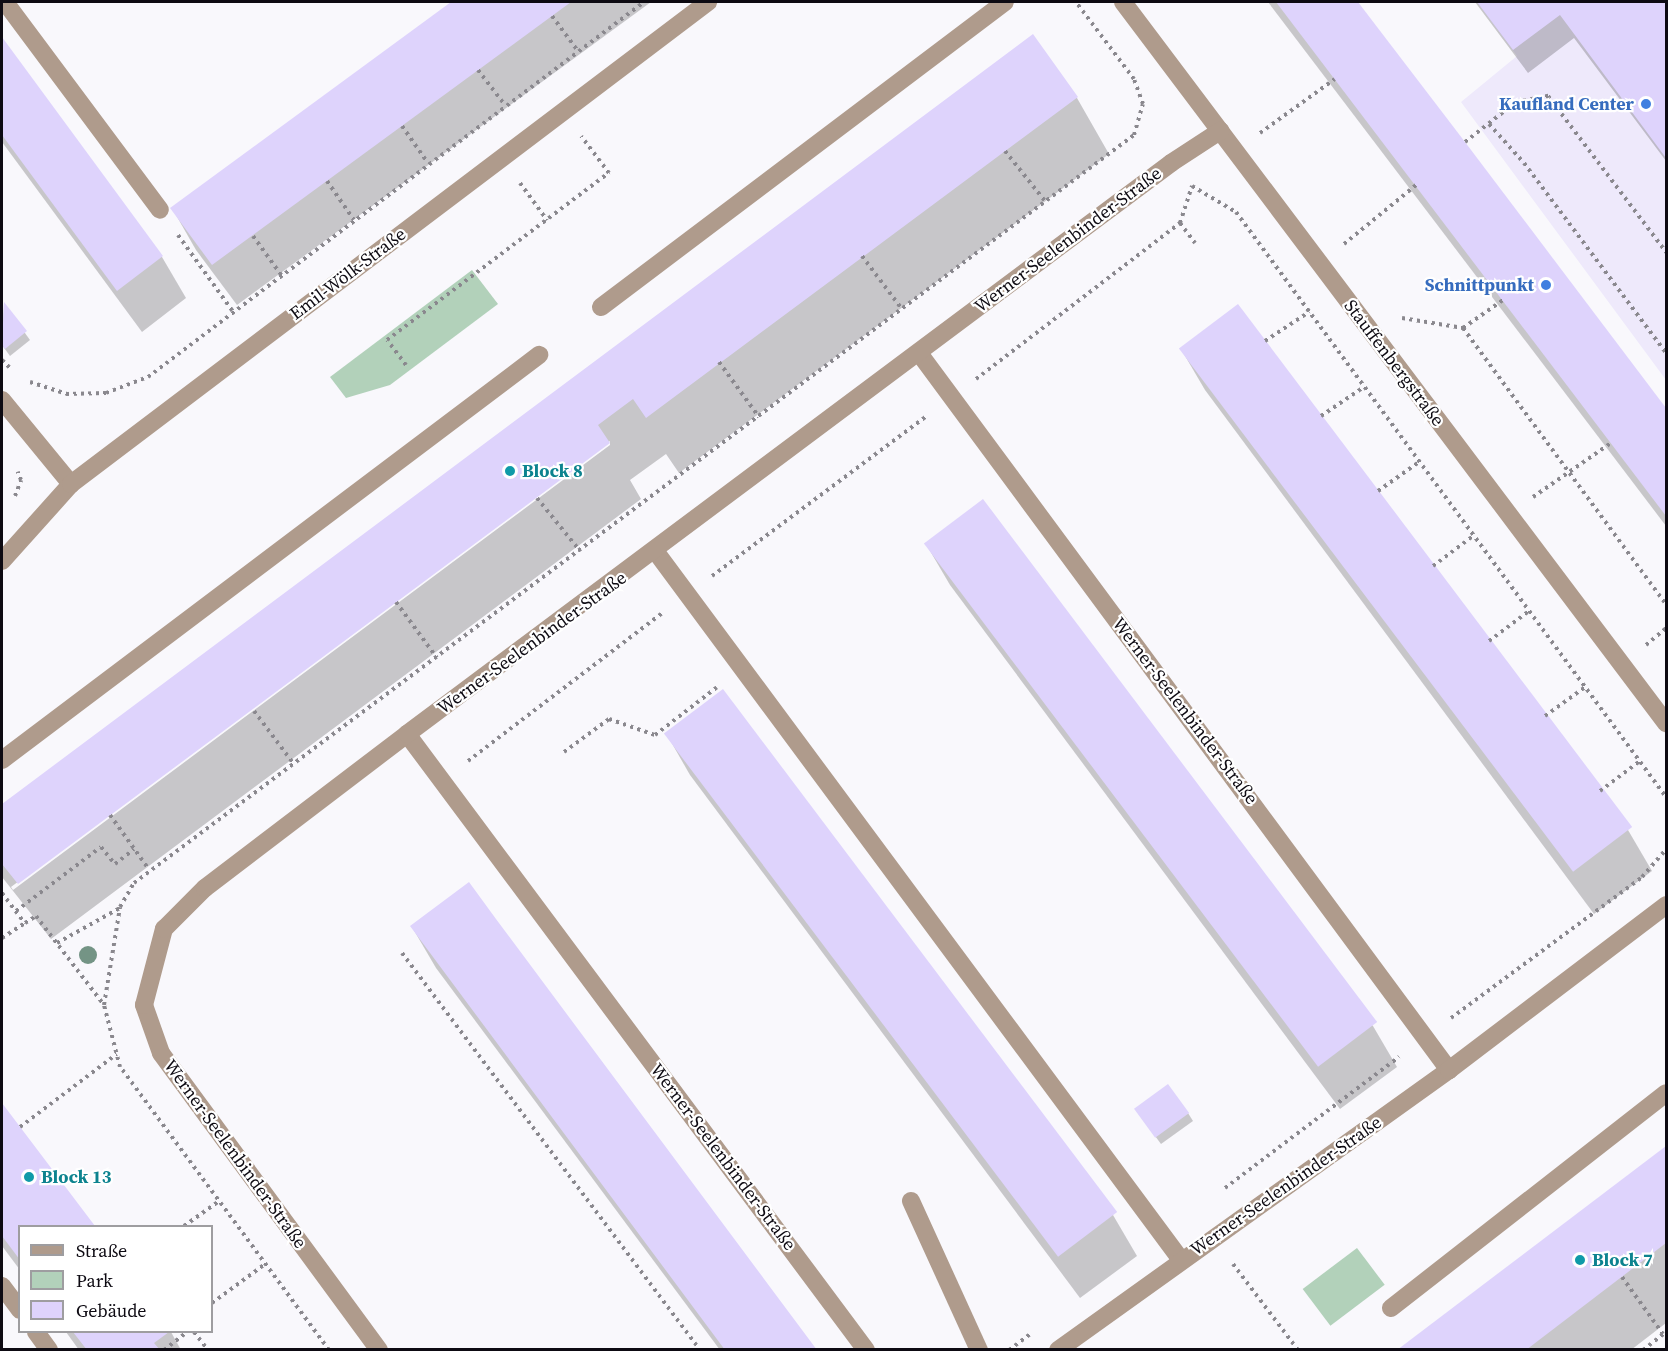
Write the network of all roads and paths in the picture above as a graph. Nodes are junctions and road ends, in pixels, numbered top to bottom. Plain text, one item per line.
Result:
1 (5, 2) edge
2 (644, 2) edge
3 (708, 2) edge
4 (1005, 2) edge
5 (1076, 2) edge
6 (1123, 2) edge
7 (552, 16) dead end
8 (578, 51) junction
9 (478, 70) dead end
10 (1335, 79) dead end
11 (505, 105) junction
12 (563, 111) junction
13 (1489, 124) junction
14 (402, 126) dead end
15 (1220, 131) junction
16 (1260, 134) dead end
17 (1465, 142) dead end
18 (1005, 151) dead end
19 (502, 158) junction
20 (428, 163) junction
21 (327, 181) dead end
22 (1416, 185) dead end
23 (1046, 201) junction
24 (160, 210) joint
25 (354, 220) junction
26 (547, 220) junction
27 (1180, 223) junction
28 (253, 236) dead end
29 (1195, 243) dead end
30 (1342, 246) dead end
31 (1666, 252) edge
32 (862, 256) dead end
33 (282, 276) junction
34 (1503, 300) dead end
35 (601, 307) dead end
36 (902, 309) junction
37 (1309, 312) junction
38 (234, 313) junction
39 (1400, 318) dead end
40 (1463, 328) junction
41 (1266, 341) dead end
42 (919, 353) junction
43 (1666, 353) edge
44 (539, 355) dead end
45 (2, 360) edge
46 (719, 362) dead end
47 (406, 365) dead end
48 (15, 373) dead end
49 (22, 379) dead end
50 (1364, 387) junction
51 (952, 398) junction
52 (2, 400) edge
53 (1321, 416) dead end
54 (759, 417) junction
55 (1611, 443) dead end
56 (1419, 462) junction
57 (18, 469) dead end
58 (1570, 472) junction
59 (71, 484) junction
60 (1378, 491) dead end
61 (1539, 493) dead end
62 (537, 498) dead end
63 (13, 502) dead end
64 (1473, 536) junction
65 (580, 552) junction
66 (656, 552) junction
67 (2, 561) edge
68 (1433, 566) dead end
69 (687, 595) junction
70 (396, 602) dead end
71 (1666, 604) edge
72 (1529, 611) junction
73 (1489, 641) dead end
74 (437, 658) junction
75 (743, 671) junction
76 (1585, 687) junction
77 (254, 711) dead end
78 (1545, 716) dead end
79 (1666, 723) edge
80 (407, 734) junction
81 (564, 752) dead end
82 (2, 760) edge
83 (1640, 761) junction
84 (292, 763) junction
85 (443, 780) junction
86 (1600, 791) dead end
87 (1666, 797) edge
88 (110, 815) dead end
89 (134, 849) junction
90 (1665, 851) edge
91 (1666, 858) edge
92 (148, 868) junction
93 (134, 882) dead end
94 (2, 893) edge
95 (1666, 905) edge
96 (120, 907) dead end
97 (16, 911) junction
98 (25, 923) junction
99 (2, 938) edge
100 (57, 943) junction
101 (402, 953) dead end
102 (104, 1005) dead end
103 (1425, 1037) junction
104 (117, 1054) dead end
105 (1449, 1070) junction
106 (1666, 1093) edge
107 (20, 1127) dead end
108 (1221, 1191) dead end
109 (219, 1201) dead end
110 (910, 1201) dead end
111 (187, 1225) edge
112 (1212, 1238) junction
113 (1181, 1260) junction
114 (266, 1264) dead end
115 (1622, 1277) dead end
116 (2, 1286) edge
117 (213, 1302) edge
118 (18, 1307) edge
119 (1391, 1308) dead end
120 (1036, 1330) dead end
121 (37, 1333) edge
122 (186, 1333) edge
123 (195, 1333) edge
124 (1665, 1333) edge
125 (49, 1350) edge
126 (164, 1350) edge
127 (208, 1350) edge
128 (379, 1350) edge
129 (700, 1350) edge
130 (866, 1350) edge
131 (980, 1350) edge
132 (1009, 1350) edge
133 (1058, 1350) edge
134 (1298, 1350) edge
135 (1642, 1350) edge

1 - 24 street
2 - 8 path
3 - 12 street, Emil-Wölk-Straße
4 - 35 street
5 - 23 path
6 - 15 street, Stauffenbergstraße
7 - 8 path
8 - 11 path
9 - 11 path
10 - 16 path
11 - 20 path
12 - 19 street, Emil-Wölk-Straße
12 - 26 path
13 - 17 path
13 - 31 path
13 - 43 path
14 - 20 path
15 - 42 street, Werner-Seelenbinder-Straße
15 - 79 street, Stauffenbergstraße
18 - 23 path
19 - 26 path
19 - 59 street, Emil-Wölk-Straße
20 - 25 path
21 - 25 path
22 - 30 path
23 - 36 path
24 - 38 path
25 - 33 path
26 - 47 path
27 - 29 path
27 - 37 path
27 - 51 path
28 - 33 path
32 - 36 path
33 - 38 path
34 - 40 path
36 - 54 path
37 - 41 path
37 - 50 path
38 - 49 path
39 - 40 path
40 - 58 path
42 - 51 street, Werner-Seelenbinder-Straße
42 - 66 street, Werner-Seelenbinder-Straße
44 - 82 street
45 - 48 path
46 - 54 path
50 - 53 path
50 - 56 path
51 - 69 path
51 - 103 street, Werner-Seelenbinder-Straße
52 - 59 street
54 - 65 path
55 - 58 path
56 - 60 path
56 - 64 path
57 - 63 path
58 - 61 path
58 - 71 path
59 - 67 street, Emil-Wölk-Straße
62 - 65 path
64 - 68 path
64 - 72 path
65 - 74 path
66 - 69 street, Werner-Seelenbinder-Straße
66 - 80 street, Werner-Seelenbinder-Straße
69 - 75 street, Werner-Seelenbinder-Straße
69 - 85 path
70 - 74 path
72 - 73 path
72 - 76 path
74 - 84 path
75 - 81 path
75 - 113 street, Werner-Seelenbinder-Straße
76 - 78 path
76 - 83 path
77 - 84 path
80 - 85 street, Werner-Seelenbinder-Straße
80 - 128 street, Werner-Seelenbinder-Straße
83 - 86 path
83 - 87 path
84 - 92 path
85 - 130 street, Werner-Seelenbinder-Straße
88 - 89 path
89 - 92 path
89 - 97 path
90 - 91 path
90 - 103 path
92 - 93 path
94 - 97 path
95 - 105 street, Werner-Seelenbinder-Straße
96 - 100 path
97 - 98 path
98 - 99 path
98 - 100 path
100 - 102 path
101 - 129 path
103 - 105 street, Werner-Seelenbinder-Straße
103 - 108 path
104 - 107 path
105 - 112 street, Werner-Seelenbinder-Straße
106 - 119 street
109 - 111 path
110 - 131 street
112 - 113 street, Werner-Seelenbinder-Straße
112 - 134 path
113 - 133 street, Werner-Seelenbinder-Straße
114 - 117 path
115 - 124 path
116 - 118 street
120 - 132 path
121 - 125 street
122 - 126 path
123 - 127 path
124 - 135 path

